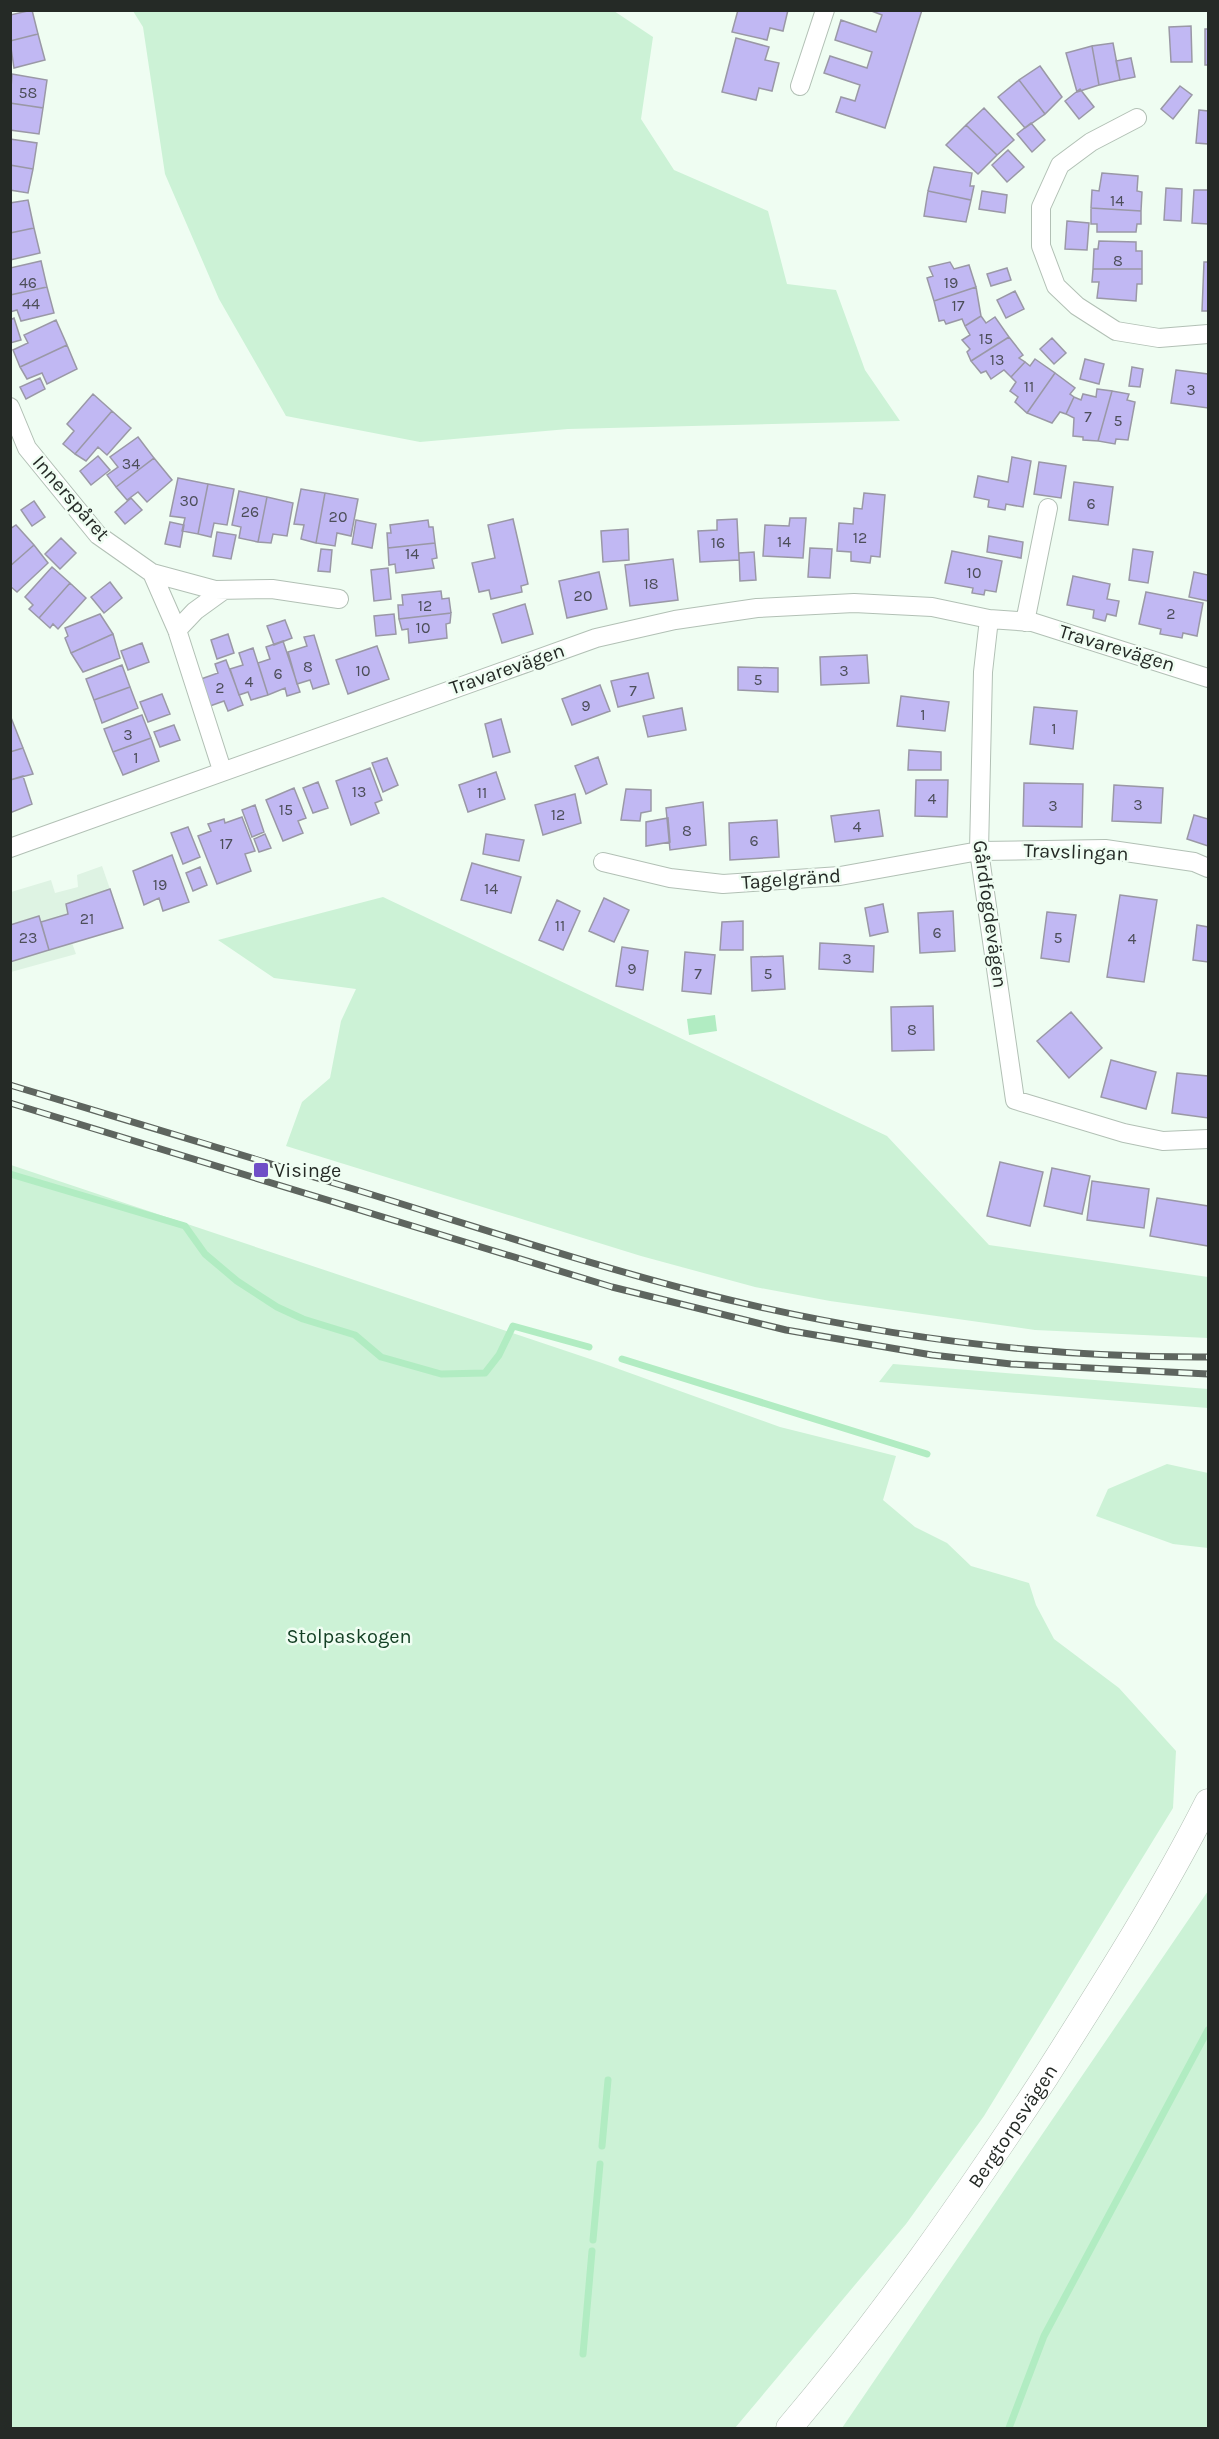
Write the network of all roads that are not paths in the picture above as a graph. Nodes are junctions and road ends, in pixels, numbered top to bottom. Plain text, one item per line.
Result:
1 (825, 10) edge
2 (800, 87) dead end
3 (1137, 118) dead end
4 (1209, 334) edge
5 (10, 407) edge
6 (1048, 508) dead end
7 (152, 573) junction
8 (224, 590) junction
9 (339, 599) dead end
10 (989, 619) junction
11 (1025, 621) junction
12 (177, 630) junction
13 (1209, 678) edge
14 (222, 770) junction
15 (10, 848) edge
16 (979, 851) junction
17 (603, 862) dead end
18 (1209, 868) edge
19 (1209, 1139) edge
20 (1209, 1802) edge
21 (789, 2428) edge

1 - 2 street
3 - 4 street
5 - 7 street, Innerspåret
6 - 11 street
7 - 8 street, Innerspåret
7 - 12 street
8 - 9 street, Innerspåret
8 - 12 street
10 - 11 street, Travarevägen
10 - 14 street, Travarevägen
10 - 16 street, Gårdfogdevägen
11 - 13 street, Travarevägen
12 - 14 street
14 - 15 street, Travarevägen
16 - 17 street, Tagelgränd
16 - 18 street, Travslingan
16 - 19 street, Gårdfogdevägen
20 - 21 main road, Bergtorpsvägen

